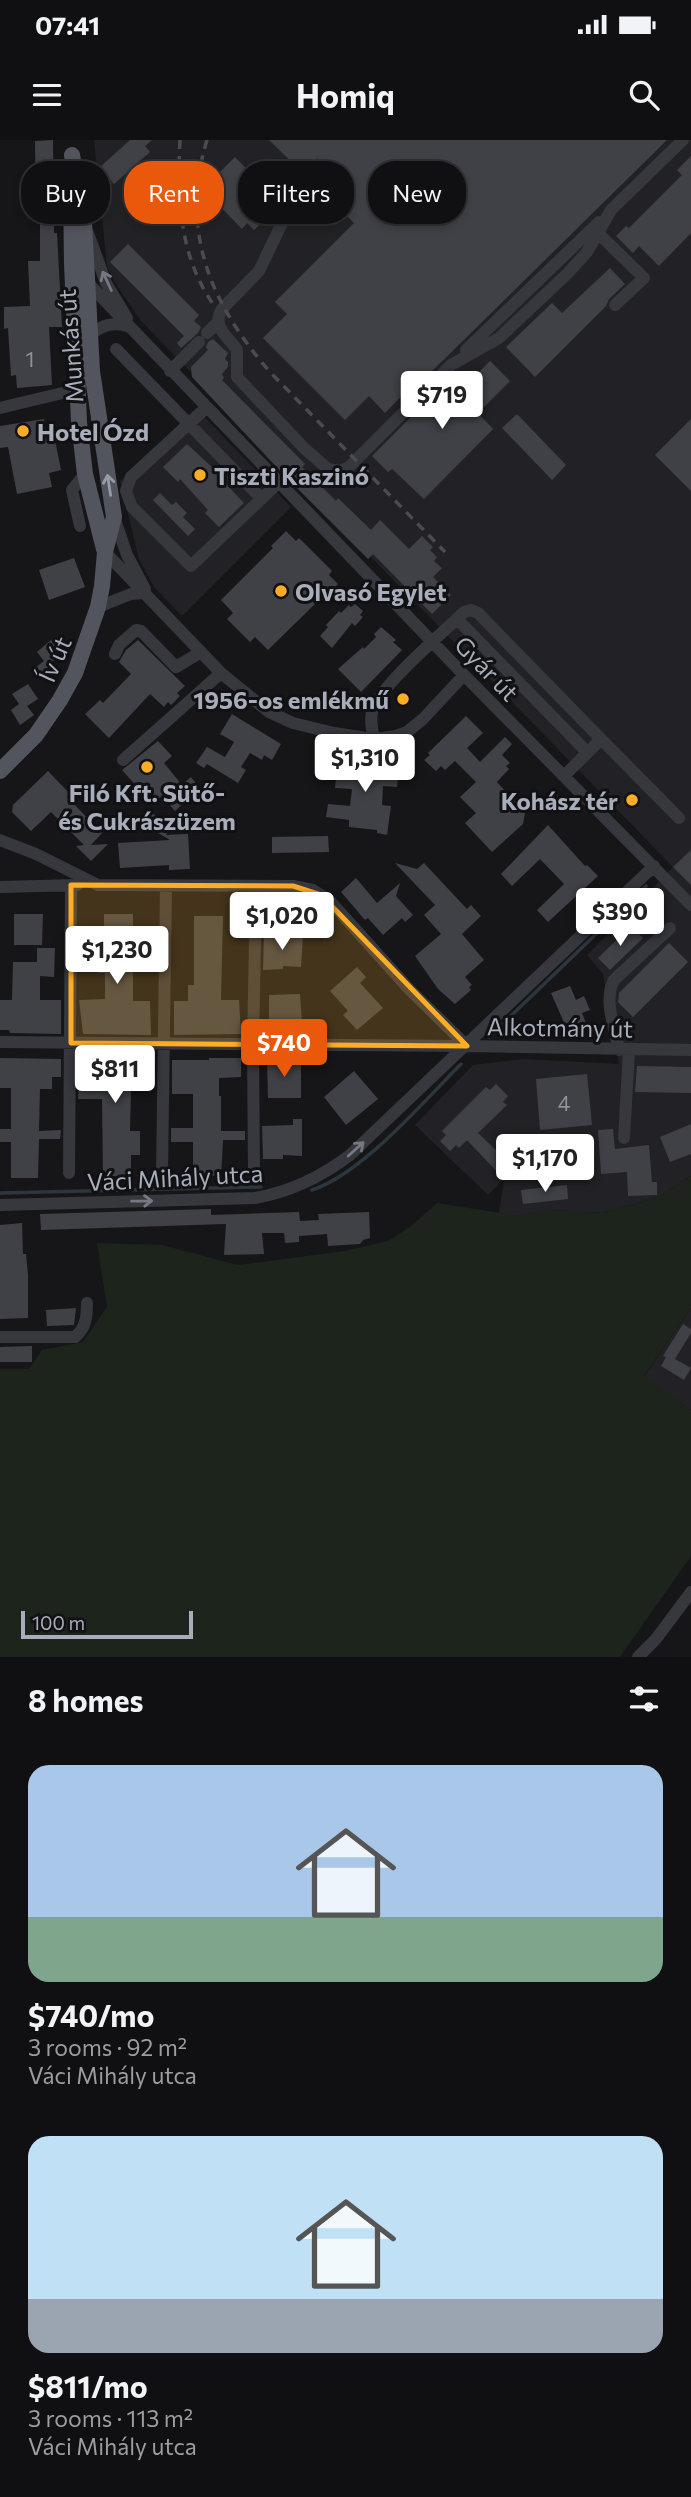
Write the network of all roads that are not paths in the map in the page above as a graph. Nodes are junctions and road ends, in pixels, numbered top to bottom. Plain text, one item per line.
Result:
1 (683, 140) edge
2 (71, 147) edge
3 (611, 210) junction
4 (84, 224) edge
5 (85, 224) edge
6 (282, 224) edge
7 (598, 233) junction
8 (72, 264) junction
9 (88, 283) junction
10 (615, 305) dead end
11 (217, 323) junction
12 (127, 326) junction
13 (90, 334) junction
14 (138, 337) junction
15 (76, 349) junction
16 (116, 349) dead end
17 (451, 365) junction
18 (92, 371) junction
19 (170, 371) junction
20 (77, 387) junction
21 (0, 408) edge
22 (206, 408) junction
23 (189, 424) junction
24 (85, 474) junction
25 (278, 483) junction
26 (262, 499) junction
27 (114, 517) junction
28 (80, 526) dead end
29 (105, 552) junction
30 (147, 597) junction
31 (98, 607) junction
32 (457, 619) junction
33 (433, 643) junction
34 (201, 652) junction
35 (115, 654) dead end
36 (221, 673) junction
37 (464, 675) junction
38 (374, 739) junction
39 (601, 739) junction
40 (587, 752) junction
41 (123, 760) dead end
42 (2, 771) edge
43 (564, 776) junction
44 (679, 818) dead end
45 (0, 841) edge
46 (654, 866) junction
47 (71, 885) junction
48 (98, 886) junction
49 (256, 886) junction
50 (0, 887) edge
51 (166, 887) junction
52 (691, 905) edge
53 (670, 928) dead end
54 (0, 1042) edge
55 (71, 1043) junction
56 (162, 1044) junction
57 (253, 1045) junction
58 (467, 1046) junction
59 (624, 1050) junction
60 (691, 1050) edge
61 (624, 1138) dead end
62 (69, 1173) dead end
63 (162, 1174) dead end
64 (254, 1174) dead end
65 (0, 1205) edge
66 (87, 1303) dead end
67 (0, 1337) edge
68 (691, 1592) edge
69 (638, 1657) edge

1 - 3 street
2 - 8 main road, Munkás út
3 - 7 street
3 - 17 street
4 - 9 main road, Munkás út
14 -> 5 street, Gyár út
6 - 11 street
7 - 10 street
7 - 17 street
8 - 9 street, Gyár út
8 - 15 main road, Munkás út
9 - 12 street, Gyár út
9 - 13 main road, Munkás út
11 - 17 street
11 - 19 street
12 - 13 street
12 - 14 street, Gyár út
13 - 15 street
13 - 18 main road, Munkás út
14 - 19 street, Gyár út
15 - 20 main road, Munkás út
16 - 23 street
18 - 20 street
27 -> 18 main road, Munkás út
19 - 22 street, Gyár út
20 - 21 street
20 - 24 main road, Munkás út
22 - 23 street
22 - 25 street, Gyár út
23 - 26 street
23 - 26 street
24 - 28 street
24 - 29 main road, Munkás út
25 - 26 street
25 - 33 street, Gyár út
27 - 29 main road, Munkás út
27 - 30 street
29 - 30 street
29 - 31 main road, Ív út
30 - 31 street
30 - 34 street
31 - 42 main road, Ív út
32 - 33 street
32 - 39 street
32 - 40 street
33 - 37 street, Gyár út
33 - 38 street
34 - 35 street
34 - 36 street
36 - 38 street
36 - 41 street
37 - 38 street
37 - 43 street, Gyár út
39 - 40 street
39 - 44 street
40 - 43 street
43 - 46 street, Gyár út
45 - 48 street, Alkotmány út
46 - 52 street, Gyár út
46 - 58 street, Váci Mihály utca
47 - 48 street
47 - 50 street
47 - 55 street
48 - 51 street, Alkotmány út
49 - 51 street, Alkotmány út
49 - 57 street
49 - 58 street, Alkotmány út
51 - 56 street
53 - 59 street
54 - 55 street
55 - 56 street
55 - 62 street
56 - 57 street
56 - 63 street
57 - 58 street
57 - 64 street
58 - 59 street, Alkotmány út
65 -> 58 street, Váci Mihály utca
59 - 60 street, Alkotmány út
59 - 61 street
66 - 67 street
68 - 69 street

